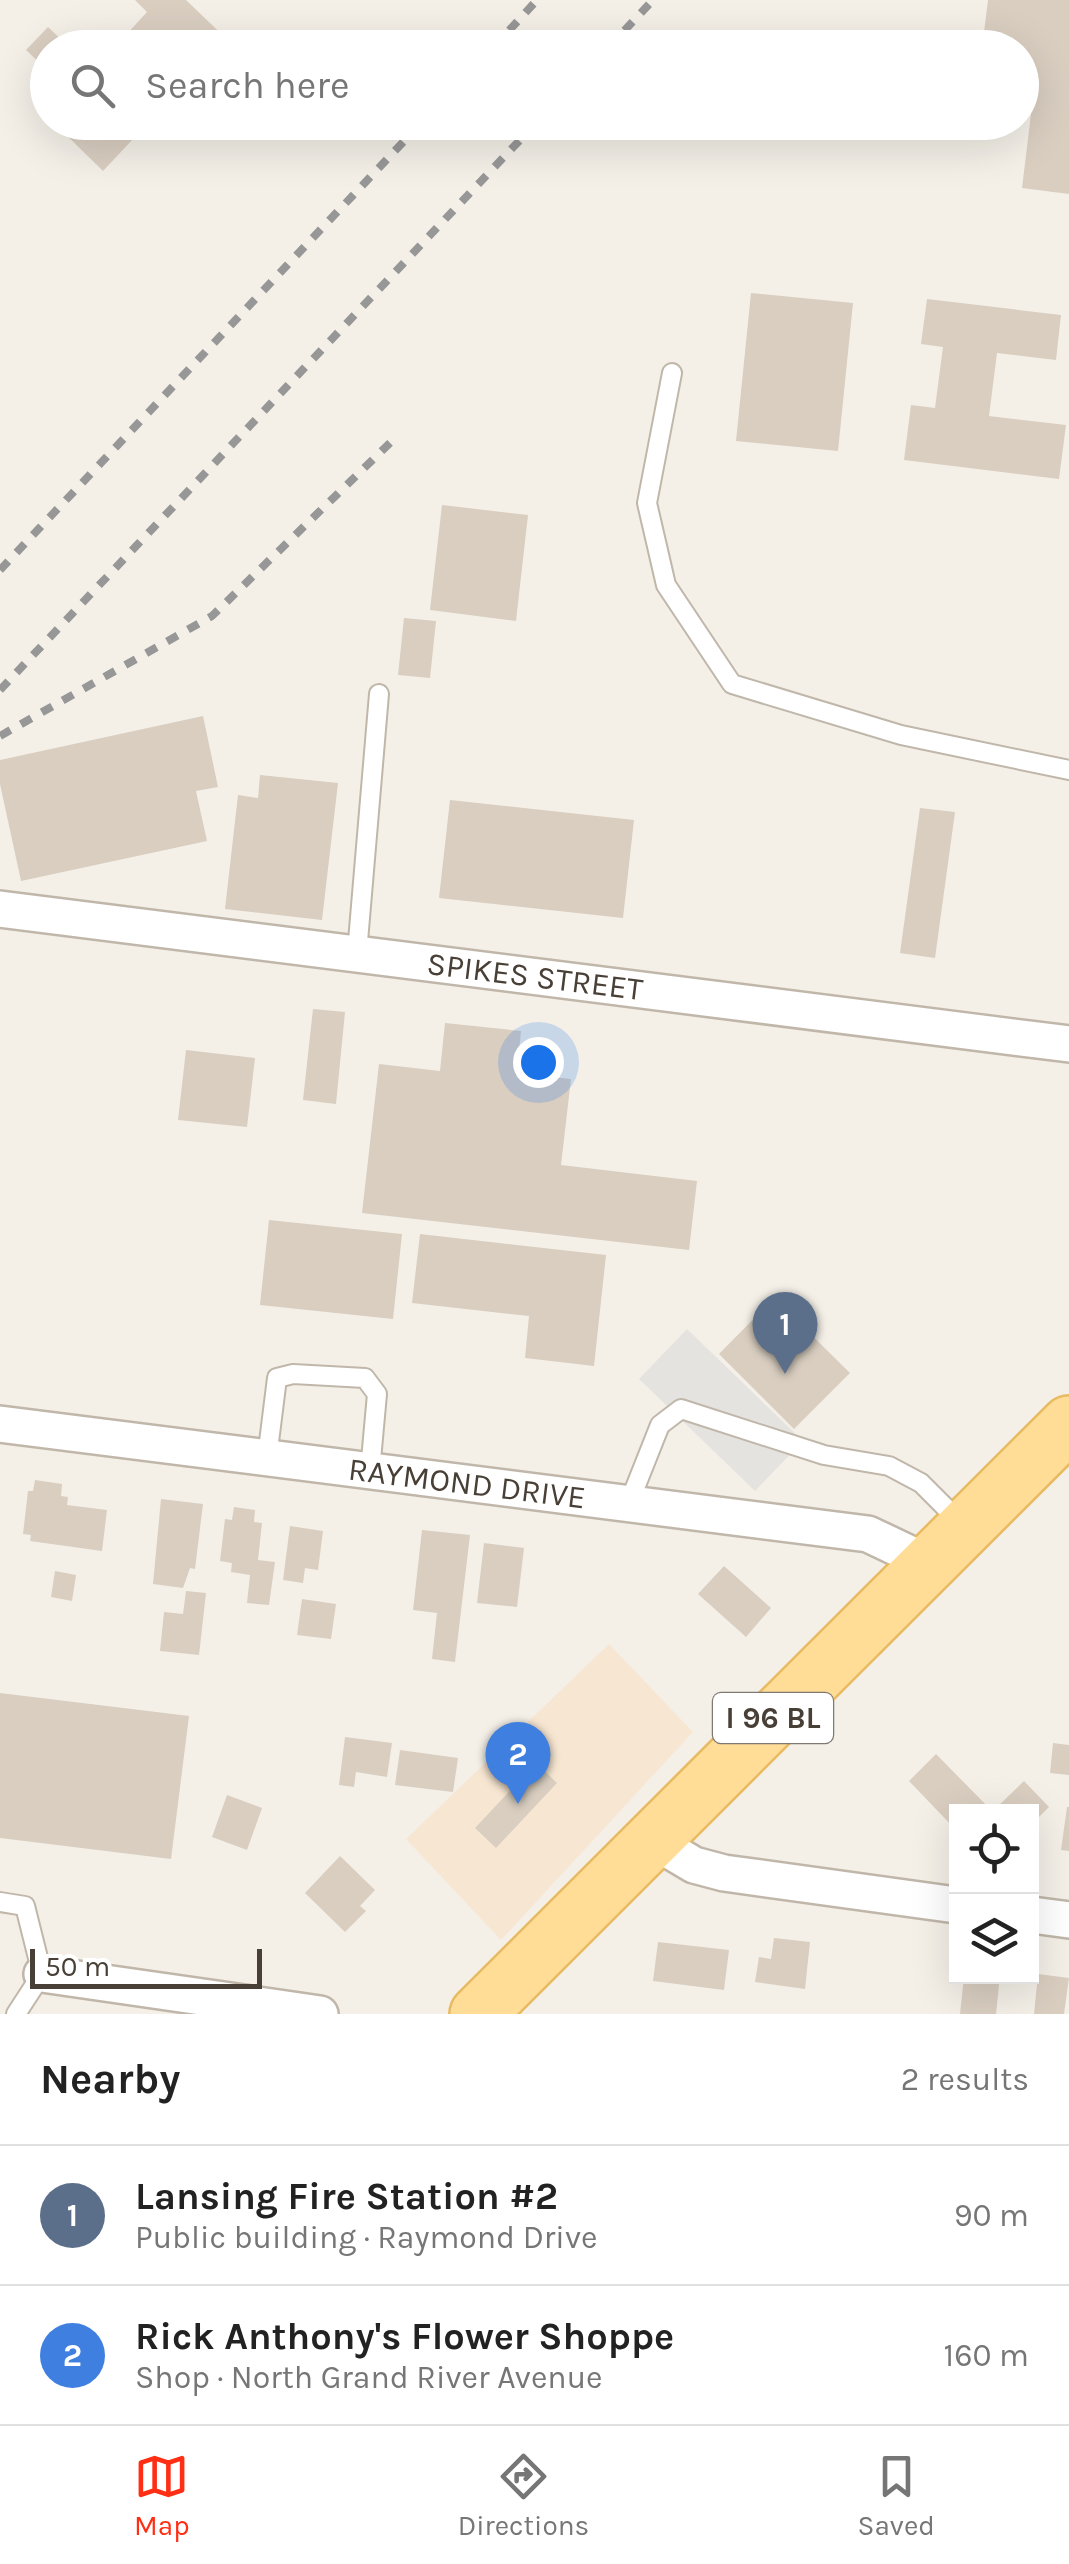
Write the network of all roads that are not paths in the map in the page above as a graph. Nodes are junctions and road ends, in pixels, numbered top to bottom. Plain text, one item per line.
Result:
1 (672, 372) dead end
2 (379, 694) dead end
3 (1069, 770) edge
4 (0, 909) edge
5 (357, 953) junction
6 (1069, 1044) edge
7 (0, 1424) edge
8 (1069, 1424) edge
9 (267, 1458) junction
10 (370, 1471) junction
11 (630, 1503) junction
12 (946, 1544) junction
13 (652, 1840) junction
14 (0, 1902) edge
15 (949, 1904) edge
16 (1039, 1916) edge
17 (1069, 1920) edge
18 (42, 1974) junction
19 (16, 2014) edge
20 (320, 2014) edge
21 (478, 2014) edge

1 - 3 lane
2 - 5 lane
4 - 5 street, SPIKES STREET
5 - 6 street, SPIKES STREET
7 - 9 street, RAYMOND DRIVE
8 - 12 main road, I 96 BL
9 - 10 street, RAYMOND DRIVE
9 - 10 lane
10 - 11 street, RAYMOND DRIVE
11 - 12 street, RAYMOND DRIVE
11 - 12 lane
12 - 13 main road, I 96 BL
13 - 15 street
13 - 21 main road, I 96 BL
14 - 18 lane
16 - 17 street
18 - 19 lane
18 - 20 street

